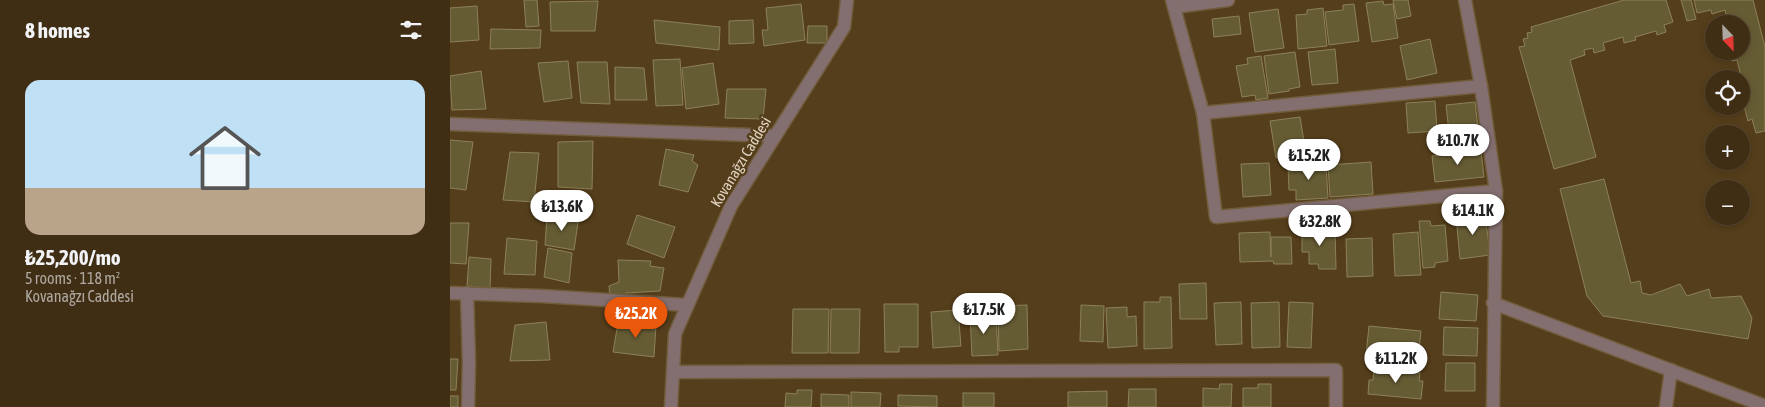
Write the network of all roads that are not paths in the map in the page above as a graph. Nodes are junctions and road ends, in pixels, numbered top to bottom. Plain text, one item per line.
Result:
1 (846, 0) edge
2 (1228, 0) edge
3 (1465, 0) edge
4 (1173, 3) edge
5 (1481, 86) junction
6 (1203, 113) junction
7 (450, 124) edge
8 (775, 136) junction
9 (1496, 191) junction
10 (450, 293) edge
11 (467, 293) junction
12 (1494, 302) junction
13 (687, 305) junction
14 (1671, 370) junction
15 (673, 372) junction
16 (1765, 406) edge
17 (468, 407) edge
18 (671, 407) edge
19 (1336, 407) edge
20 (1493, 407) edge
21 (1666, 407) edge

1 - 8 street, Kovanağzı Caddesi
2 - 4 street
3 - 5 street
4 - 6 street
5 - 6 street
5 - 9 street
6 - 9 street
7 - 8 street
8 - 13 street, Kovanağzı Caddesi
9 - 12 street
10 - 11 street
11 - 13 street
11 - 17 street
12 - 14 street
12 - 20 street
13 - 15 street, Kovanağzı Caddesi
14 - 16 street
14 - 21 street
15 - 18 street, Kovanağzı Caddesi
15 - 19 street

